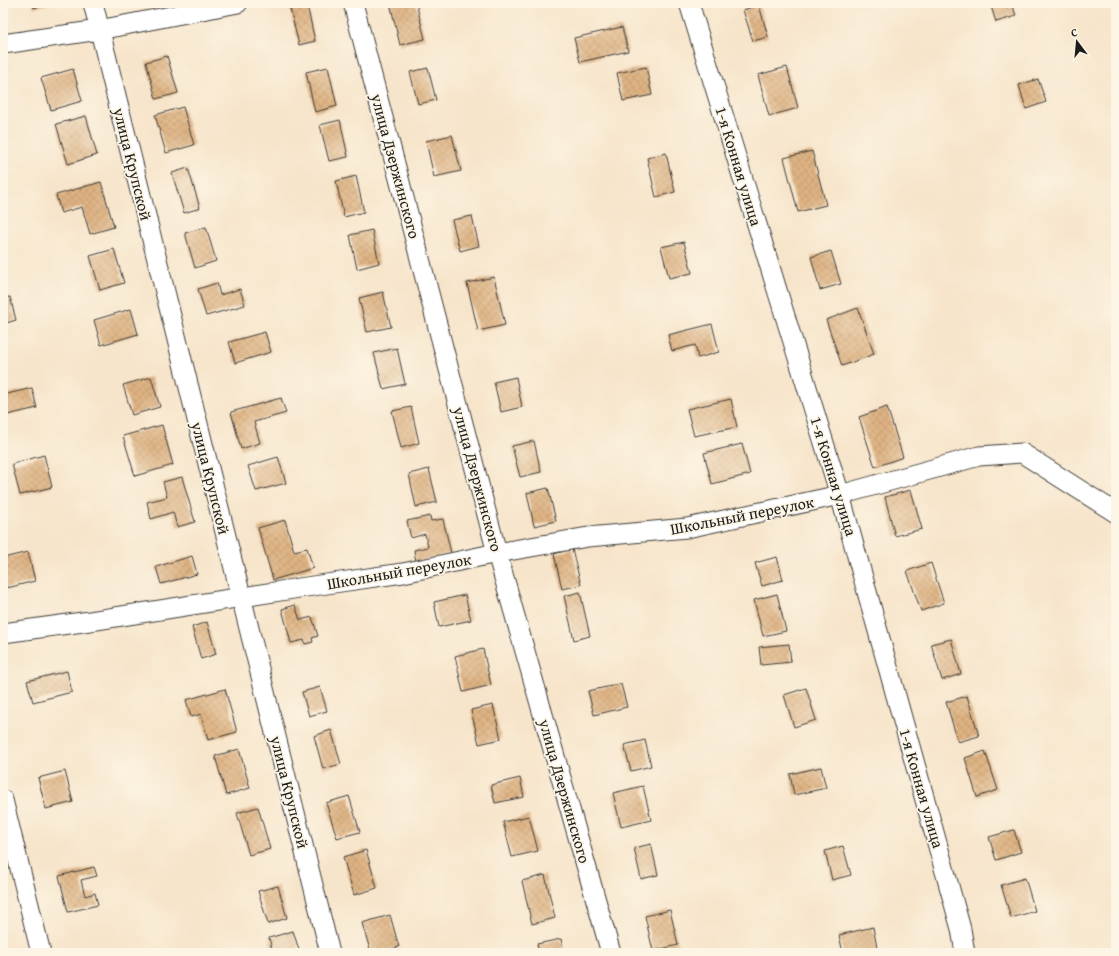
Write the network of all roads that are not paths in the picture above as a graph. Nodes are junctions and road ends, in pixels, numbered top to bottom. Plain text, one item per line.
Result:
1 (93, 3) edge
2 (238, 3) edge
3 (353, 3) edge
4 (689, 3) edge
5 (99, 30) junction
6 (3, 44) edge
7 (840, 495) junction
8 (1116, 512) edge
9 (497, 553) junction
10 (241, 598) junction
11 (3, 633) edge
12 (3, 800) edge
13 (41, 953) edge
14 (330, 953) edge
15 (611, 953) edge
16 (965, 953) edge

1 - 5 street, улица Крупской
2 - 5 street
3 - 9 street, улица Дзержинского
4 - 7 street, 1-я Конная улица
5 - 6 street
5 - 10 street, улица Крупской
7 - 8 street, Школьный переулок
7 - 9 street, Школьный переулок
7 - 16 street, 1-я Конная улица
9 - 10 street, Школьный переулок
9 - 15 street, улица Дзержинского
10 - 11 street, Школьный переулок
10 - 14 street, улица Крупской
12 - 13 street

